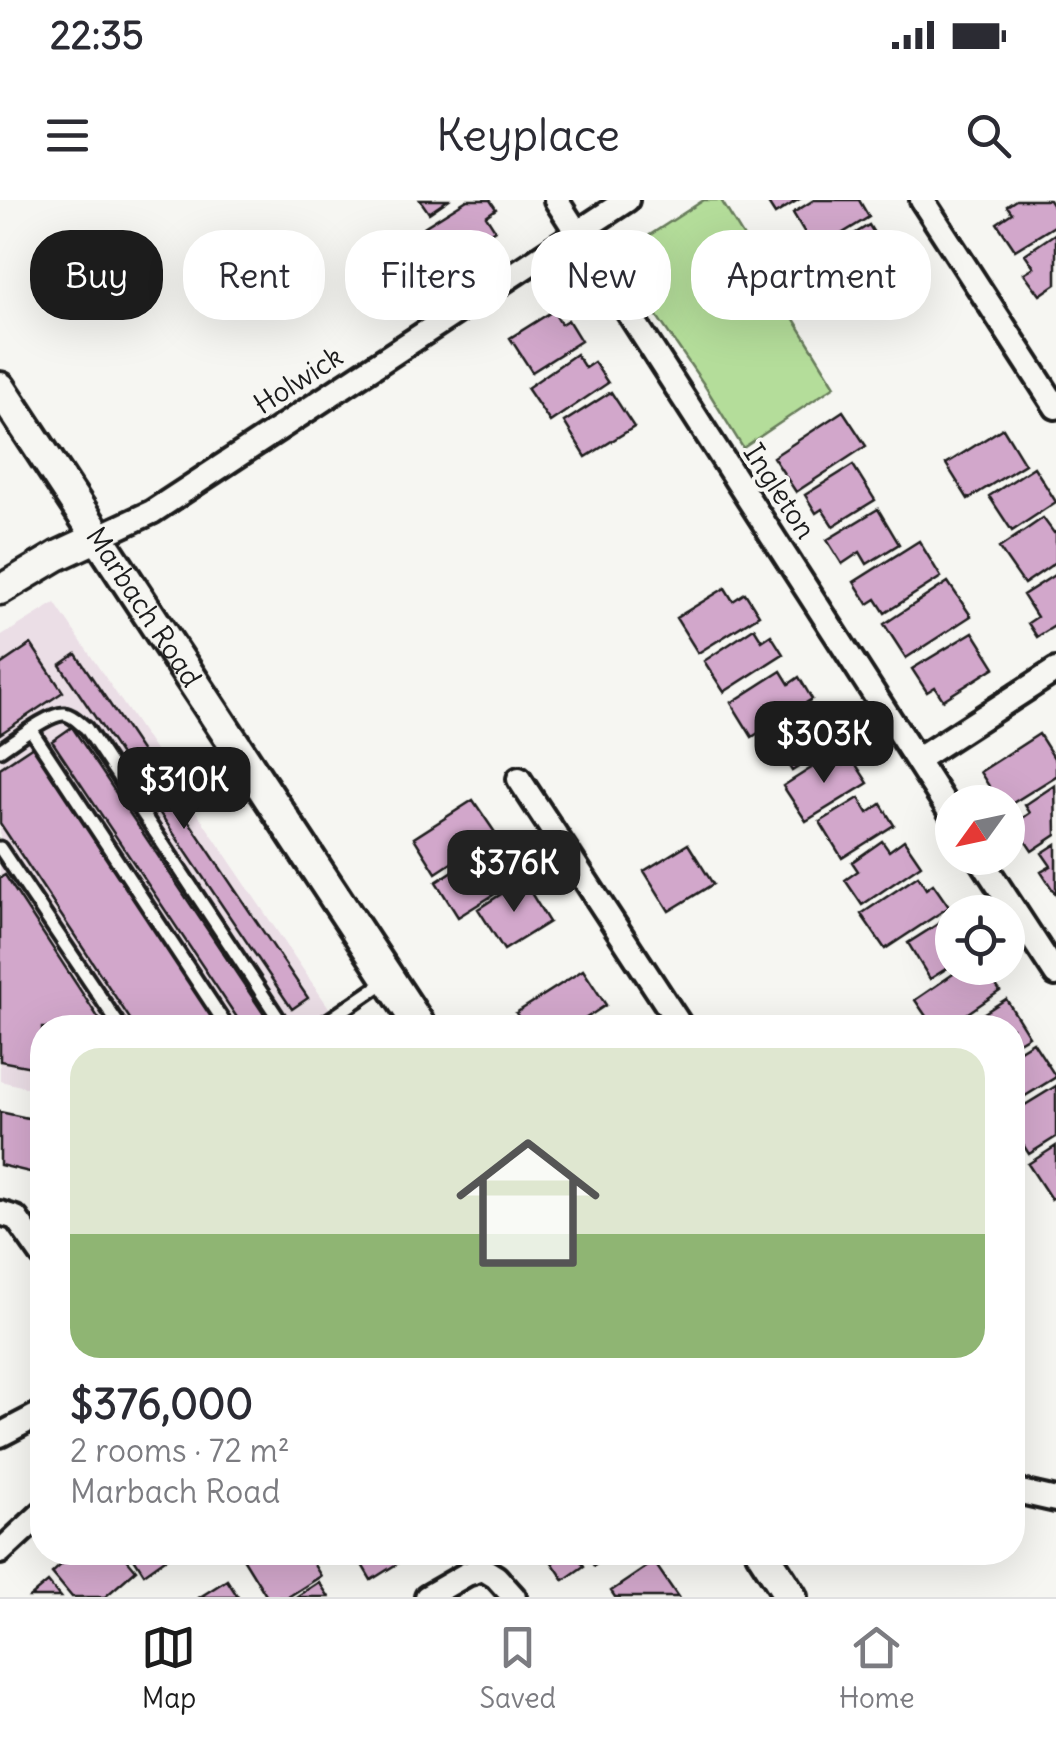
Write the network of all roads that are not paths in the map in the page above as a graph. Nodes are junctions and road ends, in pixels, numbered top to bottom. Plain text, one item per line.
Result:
1 (556, 200) edge
2 (627, 200) edge
3 (922, 200) edge
4 (576, 230) edge
5 (580, 230) edge
6 (531, 262) edge
7 (634, 320) edge
8 (0, 388) edge
9 (1056, 408) edge
10 (98, 537) junction
11 (0, 590) edge
12 (1056, 670) edge
13 (30, 730) junction
14 (0, 750) edge
15 (917, 760) junction
16 (519, 778) dead end
17 (935, 788) edge
18 (0, 848) edge
19 (991, 875) edge
20 (1056, 974) edge
21 (389, 979) junction
22 (111, 1015) edge
23 (219, 1015) edge
24 (276, 1015) edge
25 (337, 1015) edge
26 (413, 1015) edge
27 (665, 1015) edge
28 (0, 1212) edge
29 (30, 1238) edge
30 (30, 1423) edge
31 (0, 1435) edge
32 (1025, 1493) edge
33 (1056, 1500) edge
34 (30, 1523) edge
35 (0, 1552) edge
36 (770, 1565) edge
37 (427, 1597) edge
38 (514, 1597) edge
39 (791, 1597) edge

1 - 4 street, Ingleton
2 - 5 street, Holwick
3 - 9 street
6 - 10 street, Holwick
7 - 15 street, Ingleton
8 - 10 main road, Marbach Road
10 - 11 street
10 - 21 main road, Marbach Road
12 - 15 street
13 - 14 lane
13 - 23 lane
13 - 24 lane
15 - 17 street, Ingleton
16 - 27 street
18 - 22 lane
19 - 20 street
21 - 25 lane
21 - 26 main road, Marbach Road
28 - 29 street
30 - 31 street
32 - 33 street
34 - 35 street
36 - 39 main road
37 - 38 street

